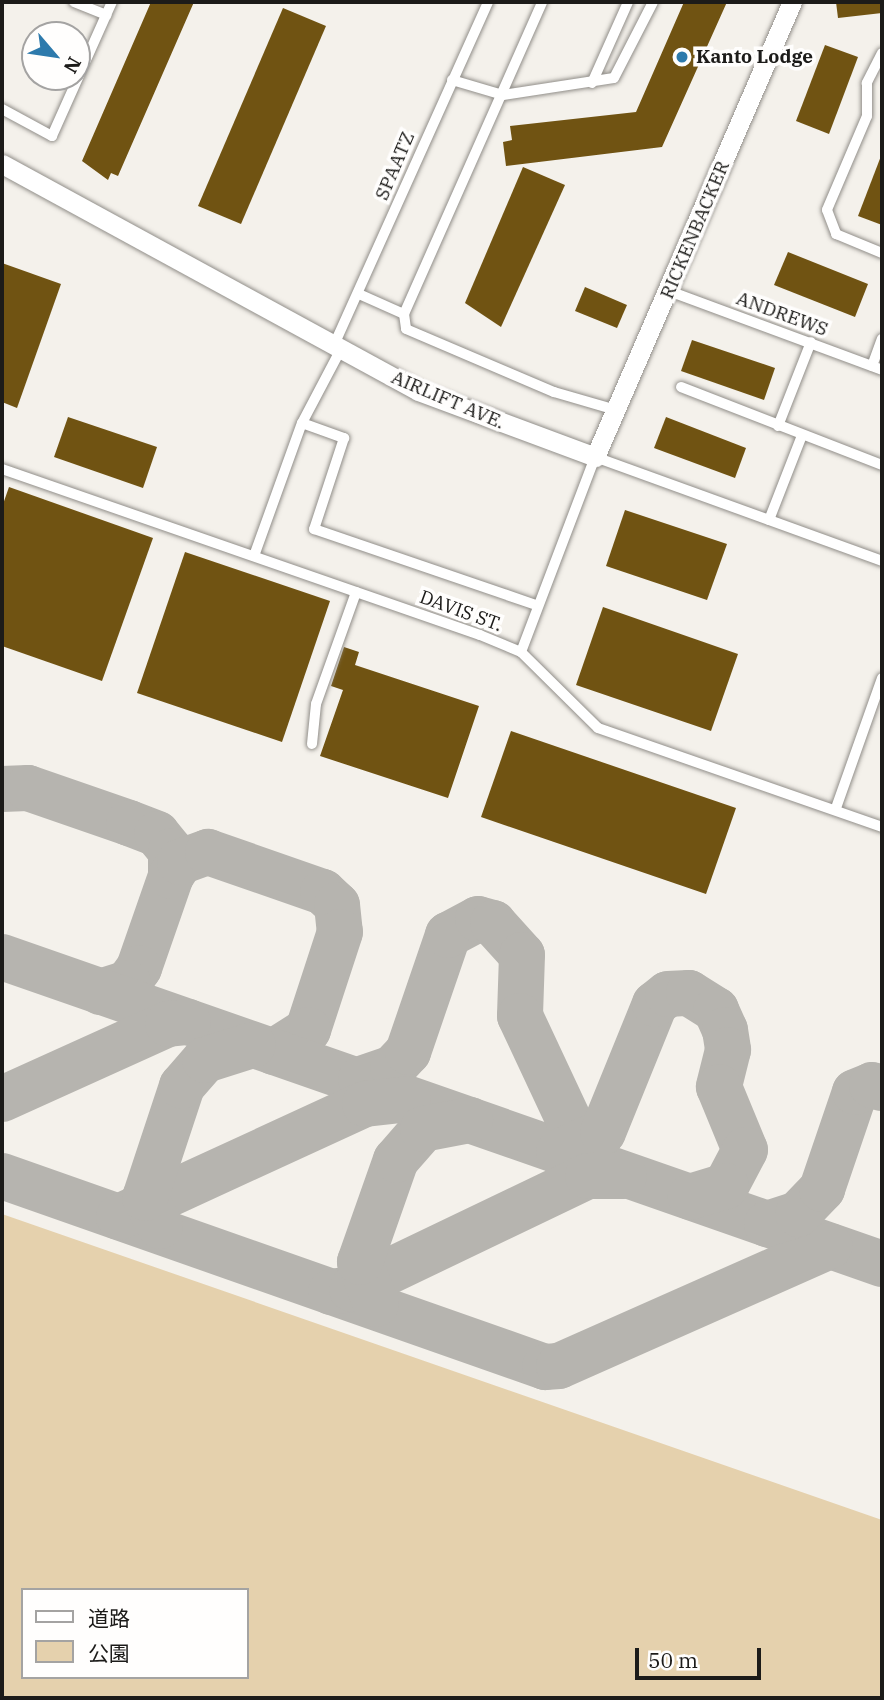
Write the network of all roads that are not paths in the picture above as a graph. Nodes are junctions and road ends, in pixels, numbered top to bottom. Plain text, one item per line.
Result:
1 (74, 2) edge
2 (112, 2) edge
3 (488, 2) edge
4 (542, 2) edge
5 (628, 2) edge
6 (653, 2) edge
7 (792, 2) edge
8 (106, 15) junction
9 (882, 53) edge
10 (452, 80) junction
11 (592, 83) junction
12 (503, 95) junction
13 (2, 110) edge
14 (2, 164) edge
15 (882, 253) edge
16 (669, 291) junction
17 (359, 294) junction
18 (404, 314) junction
19 (882, 339) edge
20 (811, 342) junction
21 (337, 347) junction
22 (872, 366) junction
23 (882, 370) edge
24 (681, 387) dead end
25 (616, 410) junction
26 (302, 423) junction
27 (778, 426) junction
28 (802, 439) junction
29 (595, 457) junction
30 (882, 466) edge
31 (2, 469) edge
32 (769, 520) junction
33 (254, 556) junction
34 (882, 561) edge
35 (356, 592) junction
36 (536, 605) junction
37 (521, 652) junction
38 (882, 678) edge
39 (312, 744) dead end
40 (836, 808) junction
41 (882, 827) edge

1 - 8 lane
2 - 8 lane
3 - 10 lane, SPAATZ
4 - 12 lane
5 - 11 lane
6 - 11 lane
7 - 16 street, RICKENBACKER
8 - 13 lane
9 - 15 lane
10 - 12 lane
10 - 17 lane, SPAATZ
11 - 12 lane
12 - 18 lane
14 - 21 street, AIRLIFT AVE.
16 - 20 lane, ANDREWS
16 - 25 street, RICKENBACKER
17 - 18 lane
17 - 21 lane, SPAATZ
18 - 25 lane
19 - 22 lane
20 - 22 lane, ANDREWS
20 - 27 lane
21 - 26 lane, SPAATZ
21 - 29 street, AIRLIFT AVE.
22 - 23 lane, ANDREWS
24 - 27 lane
25 - 29 street, RICKENBACKER
26 - 33 lane, SPAATZ
26 - 36 lane
27 - 28 lane
28 - 30 lane
28 - 32 lane
29 - 32 lane, AIRLIFT AVE.
29 - 36 lane
31 - 33 lane, DAVIS ST.
32 - 34 lane, AIRLIFT AVE.
33 - 35 lane, DAVIS ST.
35 - 37 lane, DAVIS ST.
35 - 39 lane
36 - 37 lane
37 - 40 lane, DAVIS ST.
38 - 40 lane
40 - 41 lane, DAVIS ST.

